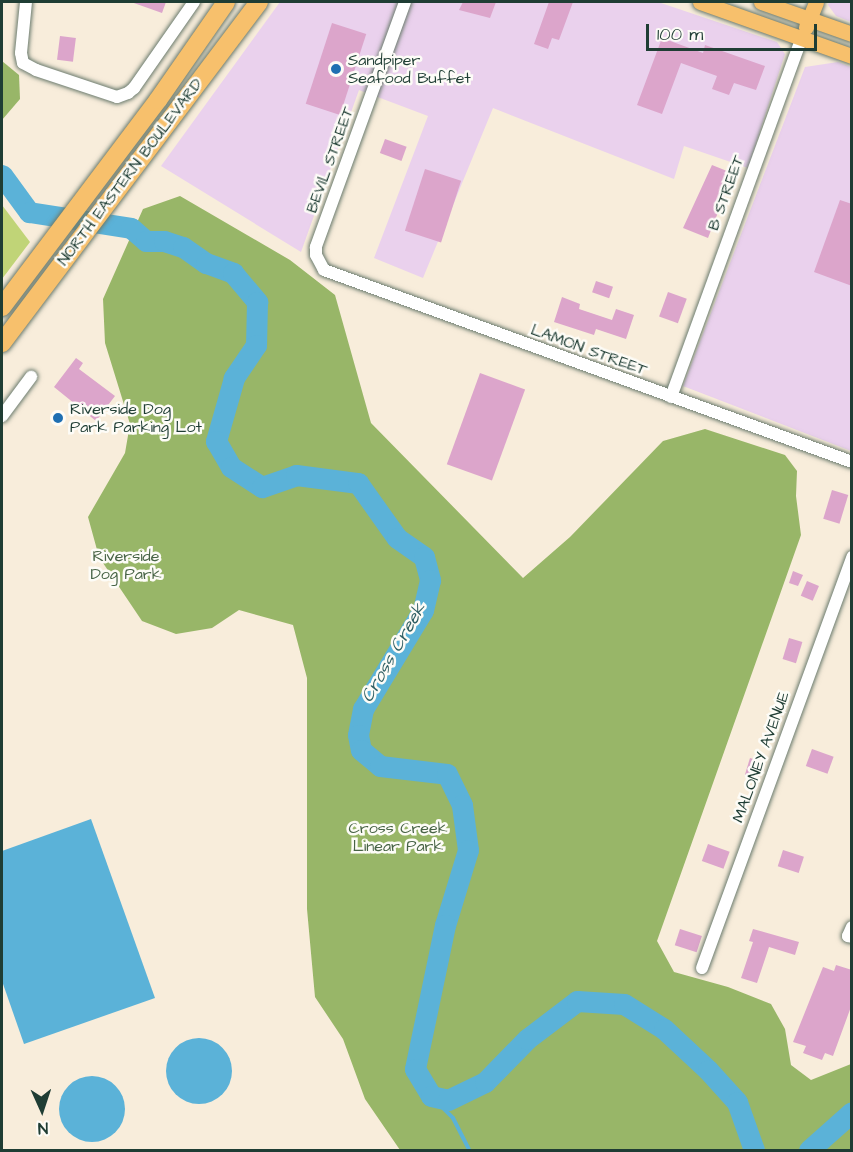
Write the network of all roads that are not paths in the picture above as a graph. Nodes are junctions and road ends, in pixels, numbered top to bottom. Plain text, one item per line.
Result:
1 (26, 2) edge
2 (194, 2) edge
3 (226, 2) edge
4 (259, 2) edge
5 (405, 2) edge
6 (700, 2) edge
7 (761, 2) edge
8 (816, 2) edge
9 (809, 19) junction
10 (852, 34) edge
11 (802, 38) junction
12 (852, 56) edge
13 (319, 263) joint
14 (2, 307) edge
15 (2, 343) edge
16 (31, 377) dead end
17 (671, 397) junction
18 (2, 416) edge
19 (852, 462) edge
20 (852, 557) edge
21 (852, 927) edge
22 (852, 937) edge
23 (702, 968) dead end

1 - 2 street
3 - 14 highway, NORTH EASTERN BOULEVARD
4 - 15 highway, NORTH EASTERN BOULEVARD
5 - 13 street, BEVIL STREET
6 - 11 main road
7 - 9 main road
8 - 9 main road, B STREET
9 - 10 main road
9 - 11 main road, B STREET
11 - 12 main road
11 - 17 street, B STREET
13 - 17 street, LAMON STREET
16 - 18 street
17 - 19 street, LAMON STREET
20 - 23 street, MALONEY AVENUE
21 - 22 street

